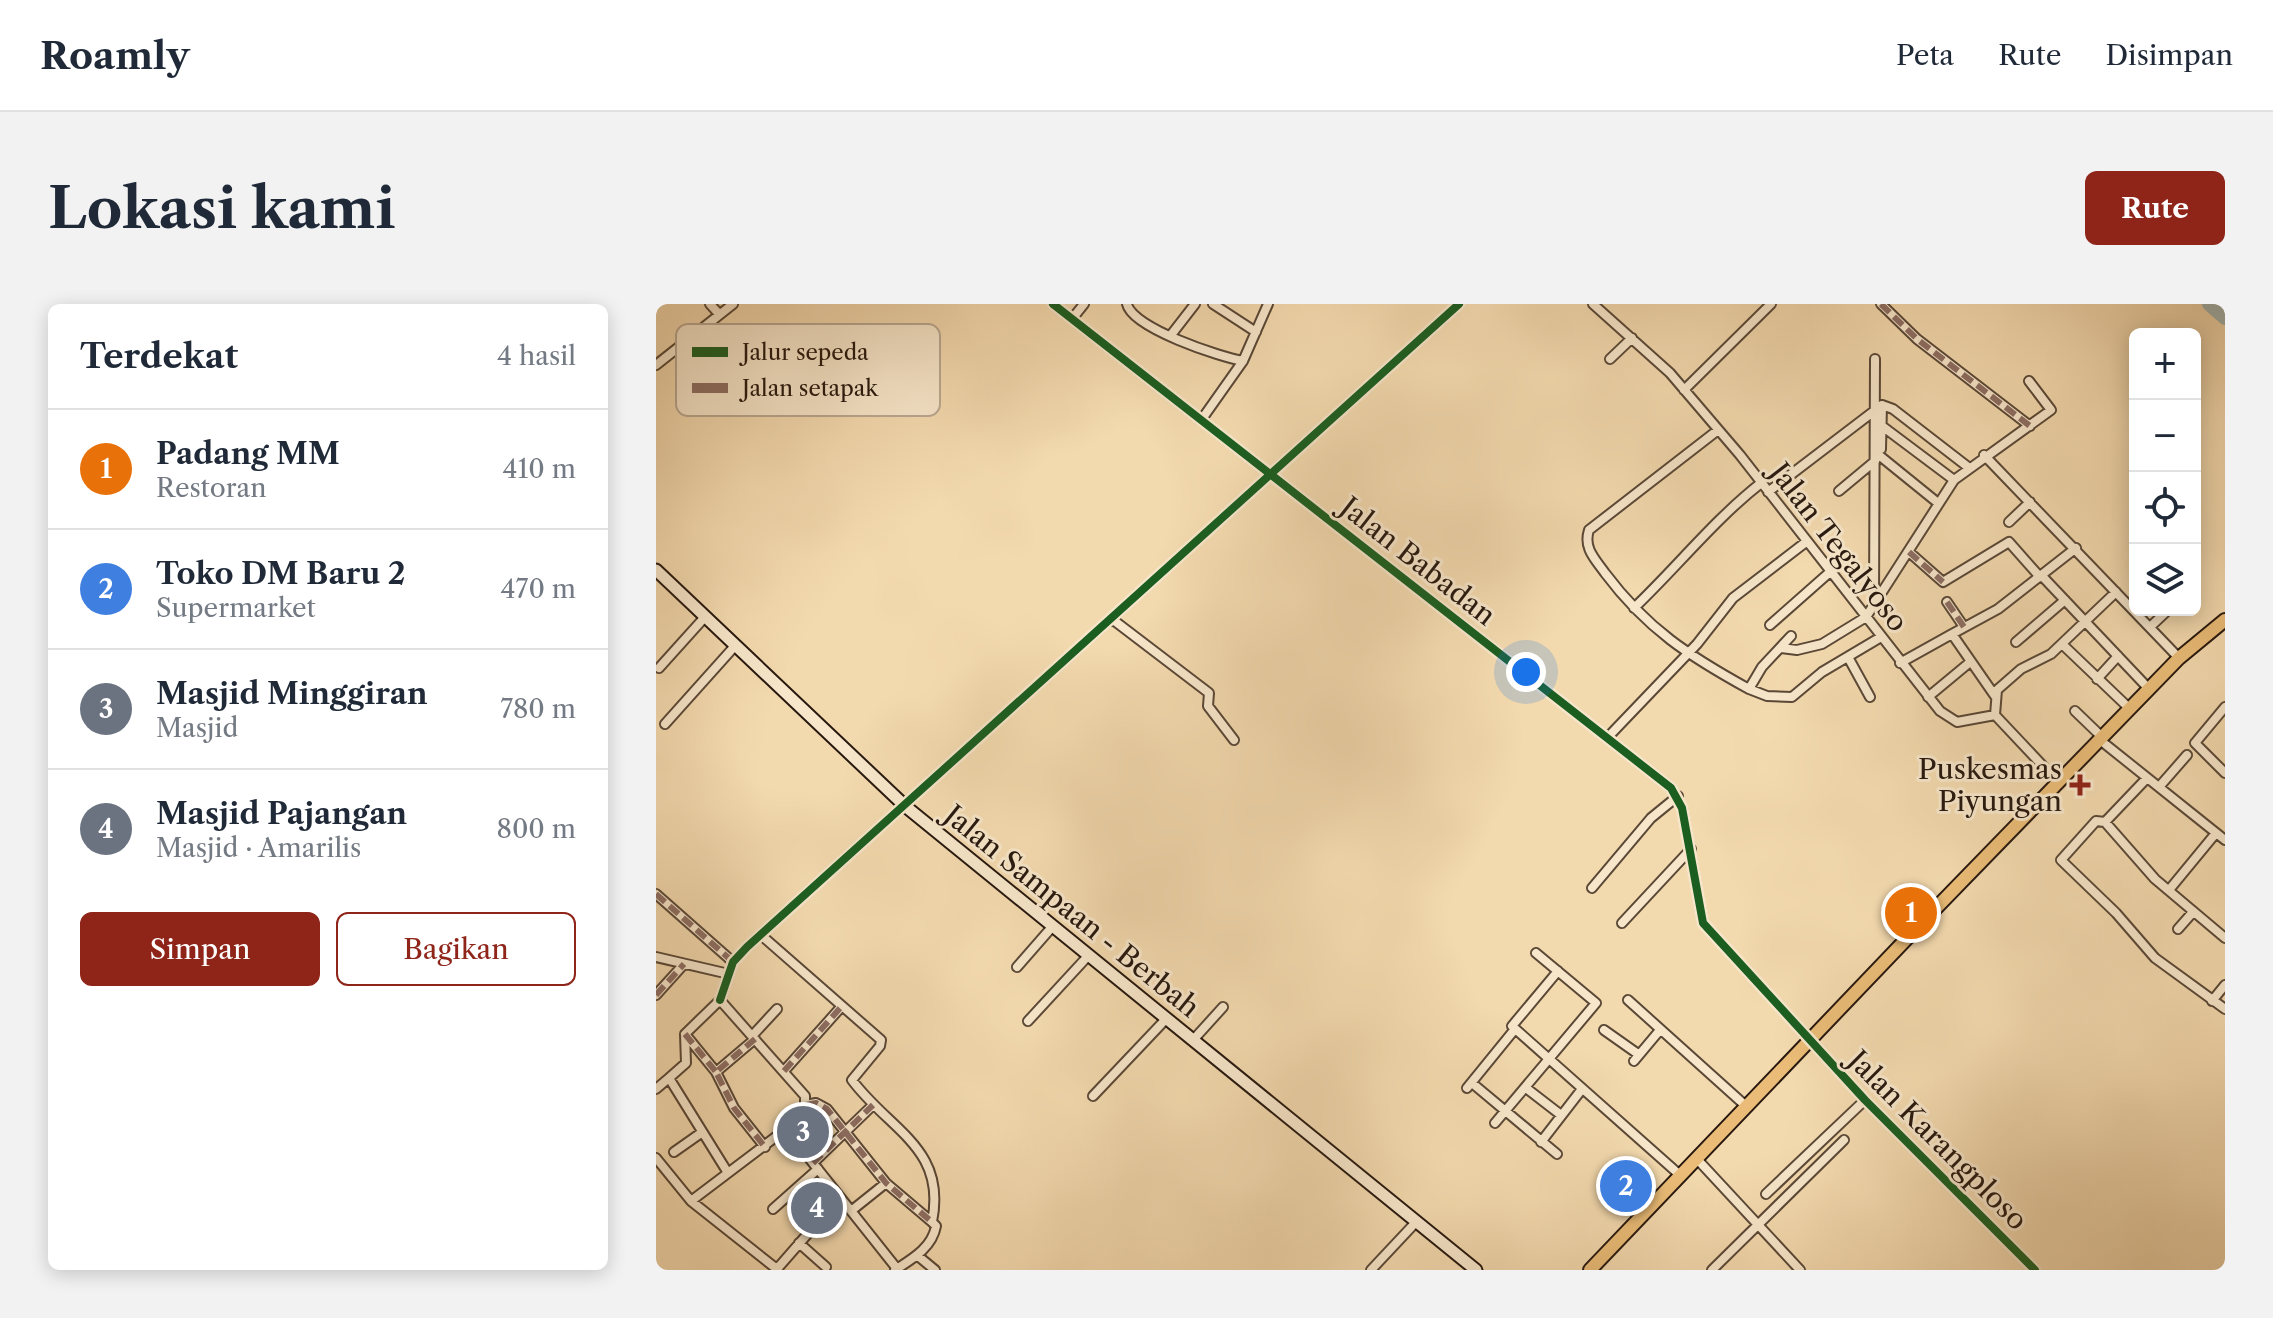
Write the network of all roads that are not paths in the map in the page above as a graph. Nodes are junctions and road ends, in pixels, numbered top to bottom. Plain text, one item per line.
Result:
1 (710, 304) edge
2 (733, 304) edge
3 (1053, 304) edge
4 (1084, 304) edge
5 (1127, 304) edge
6 (1195, 304) edge
7 (1213, 304) edge
8 (1268, 304) edge
9 (1459, 304) edge
10 (1593, 304) edge
11 (1771, 304) edge
12 (1881, 304) edge
13 (719, 314) junction
14 (1072, 319) junction
15 (707, 324) edge
16 (1256, 332) junction
17 (1171, 335) junction
18 (1632, 338) junction
19 (676, 349) edge
20 (1610, 359) dead end
21 (1875, 359) dead end
22 (1243, 361) junction
23 (656, 365) edge
24 (2029, 381) dead end
25 (1684, 390) junction
26 (1879, 406) junction
27 (1202, 419) junction
28 (1882, 426) junction
29 (2030, 426) junction
30 (1718, 430) junction
31 (1984, 455) junction
32 (1878, 459) junction
33 (1968, 467) junction
34 (1272, 474) junction
35 (1954, 480) junction
36 (1761, 483) junction
37 (1839, 491) dead end
38 (1768, 492) junction
39 (2030, 502) junction
40 (1938, 503) junction
41 (2009, 522) dead end
42 (1806, 542) junction
43 (2076, 548) junction
44 (1909, 552) junction
45 (656, 570) edge
46 (1830, 572) junction
47 (2041, 576) junction
48 (2116, 592) junction
49 (2065, 600) junction
50 (1876, 602) junction
51 (1947, 602) dead end
52 (1634, 608) junction
53 (2162, 616) edge
54 (1866, 617) junction
55 (704, 618) junction
56 (1112, 619) junction
57 (2225, 620) edge
58 (2085, 623) junction
59 (1770, 625) dead end
60 (1964, 627) junction
61 (2150, 627) junction
62 (1952, 634) junction
63 (1791, 636) dead end
64 (1881, 637) junction
65 (2016, 642) dead end
66 (2062, 644) junction
67 (734, 647) junction
68 (1781, 648) junction
69 (1687, 654) junction
70 (2118, 656) junction
71 (1848, 657) junction
72 (2179, 658) junction
73 (1900, 663) junction
74 (1969, 663) junction
75 (659, 668) dead end
76 (2097, 679) junction
77 (1749, 689) junction
78 (2149, 689) junction
79 (1995, 696) junction
80 (1870, 697) dead end
81 (1928, 697) junction
82 (2225, 707) edge
83 (2130, 709) junction
84 (2075, 711) dead end
85 (1995, 715) junction
86 (665, 724) dead end
87 (1608, 737) junction
88 (2102, 739) junction
89 (1234, 740) dead end
90 (2187, 755) dead end
91 (2225, 773) edge
92 (2147, 778) junction
93 (2059, 783) junction
94 (2159, 787) junction
95 (1678, 796) junction
96 (905, 806) junction
97 (2105, 822) junction
98 (2216, 833) junction
99 (2225, 840) edge
100 (1691, 849) junction
101 (1592, 888) dead end
102 (2169, 890) junction
103 (656, 894) edge
104 (2193, 912) junction
105 (1622, 923) dead end
106 (1052, 927) junction
107 (2178, 929) dead end
108 (761, 935) junction
109 (2225, 938) edge
110 (1536, 953) dead end
111 (1088, 956) junction
112 (656, 957) edge
113 (733, 962) junction
114 (684, 964) junction
115 (1017, 967) dead end
116 (1558, 971) junction
117 (729, 974) junction
118 (2225, 985) edge
119 (656, 995) edge
120 (720, 1000) junction
121 (1628, 1000) dead end
122 (2212, 1001) junction
123 (842, 1006) junction
124 (1223, 1007) dead end
125 (777, 1009) dead end
126 (2225, 1009) edge
127 (1166, 1019) junction
128 (1028, 1021) dead end
129 (1515, 1029) junction
130 (1604, 1030) dead end
131 (1660, 1030) junction
132 (685, 1034) junction
133 (753, 1038) junction
134 (1194, 1039) junction
135 (1811, 1040) junction
136 (1549, 1060) junction
137 (784, 1071) junction
138 (716, 1072) junction
139 (669, 1078) junction
140 (1526, 1088) junction
141 (656, 1089) edge
142 (1582, 1089) junction
143 (1093, 1096) dead end
144 (1865, 1100) junction
145 (806, 1105) junction
146 (873, 1105) junction
147 (1747, 1107) junction
148 (1506, 1110) junction
149 (1561, 1115) junction
150 (1495, 1123) dead end
151 (786, 1129) junction
152 (845, 1130) junction
153 (701, 1133) junction
154 (1844, 1140) dead end
155 (1541, 1142) junction
156 (765, 1147) junction
157 (674, 1152) dead end
158 (1557, 1154) dead end
159 (656, 1158) edge
160 (1697, 1159) junction
161 (815, 1166) junction
162 (1784, 1172) junction
163 (728, 1173) junction
164 (1681, 1176) junction
165 (886, 1183) junction
166 (1796, 1187) junction
167 (1766, 1194) dead end
168 (839, 1198) junction
169 (691, 1201) junction
170 (773, 1209) dead end
171 (851, 1211) junction
172 (1417, 1221) junction
173 (932, 1222) junction
174 (1756, 1226) junction
175 (799, 1243) junction
176 (918, 1256) junction
177 (826, 1267) dead end
178 (897, 1269) edge
179 (777, 1270) edge
180 (935, 1270) edge
181 (1371, 1270) edge
182 (1476, 1270) edge
183 (1590, 1270) edge
184 (1712, 1270) edge
185 (1800, 1270) edge
186 (2035, 1270) edge

1 - 13 street
2 - 13 street
3 - 14 street, Jalan Babadan
4 - 14 street
5 - 17 street
6 - 17 street
7 - 16 street
8 - 16 street
9 - 34 street
10 - 18 street, Jalan Tegalyoso
11 - 25 street
12 - 29 street
13 - 15 street
14 - 27 street, Jalan Babadan
16 - 22 street
17 - 22 street
18 - 20 street
18 - 25 street, Jalan Tegalyoso
19 - 23 street
21 - 26 street
22 - 27 street
24 - 29 street
25 - 30 street, Jalan Tegalyoso
26 - 28 street
26 - 32 street
26 - 33 street
26 - 38 street
27 - 34 street, Jalan Babadan
28 - 32 street
28 - 35 street
29 - 31 street
30 - 36 street, Jalan Tegalyoso
30 - 52 street
31 - 33 street
31 - 39 street
32 - 37 street
32 - 40 street
32 - 50 street
33 - 35 street
34 - 56 street
34 - 87 street, Jalan Babadan
35 - 40 street
36 - 38 street, Jalan Tegalyoso
36 - 52 street
38 - 42 street, Jalan Tegalyoso
39 - 41 street
39 - 43 street
40 - 44 street
42 - 46 street, Jalan Tegalyoso
42 - 69 street
43 - 47 street
43 - 48 street
44 - 47 street
44 - 50 street
45 - 55 main road, Jalan Sampaan - Berbah
46 - 54 street, Jalan Tegalyoso
46 - 59 street
47 - 49 street
47 - 60 street
48 - 58 street
48 - 61 street
49 - 58 street
49 - 65 street
50 - 54 street
51 - 60 street
52 - 69 street
53 - 61 street
54 - 64 street, Jalan Tegalyoso
54 - 68 street
55 - 67 main road, Jalan Sampaan - Berbah
55 - 75 street
56 - 89 street
56 - 96 street
57 - 72 highway
58 - 66 street
58 - 70 street
60 - 62 street
61 - 72 street
62 - 73 street
62 - 74 street
63 - 68 street
64 - 71 street
64 - 73 street, Jalan Tegalyoso
66 - 76 street
66 - 79 street
67 - 86 street
67 - 96 main road, Jalan Sampaan - Berbah
68 - 77 street
69 - 77 street
69 - 87 street
70 - 76 street
70 - 78 street
71 - 77 street
71 - 80 street
72 - 78 highway
73 - 81 street, Jalan Tegalyoso
74 - 79 street
74 - 81 street
76 - 83 street
78 - 83 highway
79 - 85 street
81 - 85 street, Jalan Tegalyoso
82 - 91 street
83 - 88 highway
84 - 88 street
85 - 93 street
87 - 95 street, Jalan Babadan
88 - 92 street
88 - 93 highway
90 - 94 street
92 - 94 street
92 - 97 street
93 - 135 highway
94 - 98 street
95 - 100 street
95 - 101 street
96 - 106 main road, Jalan Sampaan - Berbah
96 - 108 street
97 - 102 street
97 - 122 street
98 - 99 street
98 - 102 street
100 - 105 street
100 - 135 street
102 - 104 street
103 - 113 street
104 - 107 street
104 - 109 street
106 - 111 main road, Jalan Sampaan - Berbah
106 - 115 street
108 - 113 street
108 - 123 street
110 - 116 street
111 - 127 main road, Jalan Sampaan - Berbah
111 - 128 street
112 - 114 street
113 - 117 street
114 - 117 street
114 - 119 street
116 - 129 street
116 - 136 street
117 - 120 street
118 - 122 street
120 - 132 street
120 - 133 street
121 - 131 street
122 - 126 street
123 - 137 street
123 - 146 street
124 - 134 street
125 - 133 street
127 - 134 main road, Jalan Sampaan - Berbah
127 - 143 street
129 - 136 street
129 - 148 street
130 - 131 street
131 - 147 street
132 - 138 street
132 - 139 street
133 - 137 street
133 - 138 street
134 - 172 main road, Jalan Sampaan - Berbah
135 - 144 street, Jalan Karangploso
135 - 147 highway
136 - 140 street
136 - 142 street
137 - 145 street
138 - 156 street
139 - 141 street
139 - 153 street
140 - 148 street
140 - 149 street
142 - 149 street
142 - 164 street
144 - 162 street
144 - 186 street, Jalan Karangploso
145 - 151 street
145 - 152 street
146 - 152 street
146 - 173 street
147 - 160 highway
148 - 150 street
148 - 155 street
149 - 155 street
151 - 156 street
151 - 161 street
152 - 161 street
152 - 165 street
153 - 157 street
153 - 163 street
154 - 166 street
155 - 158 street
156 - 163 street
159 - 169 street
160 - 164 highway
160 - 174 street
161 - 168 street
161 - 170 street
162 - 166 street
162 - 167 street
163 - 169 street
164 - 183 highway
165 - 171 street
165 - 173 street
166 - 174 street
168 - 171 street
168 - 175 street
169 - 179 street
171 - 178 street
172 - 181 street
172 - 182 main road, Jalan Sampaan - Berbah
173 - 176 street
174 - 184 street
174 - 185 street
175 - 177 street
175 - 179 street
176 - 178 street
176 - 180 street

